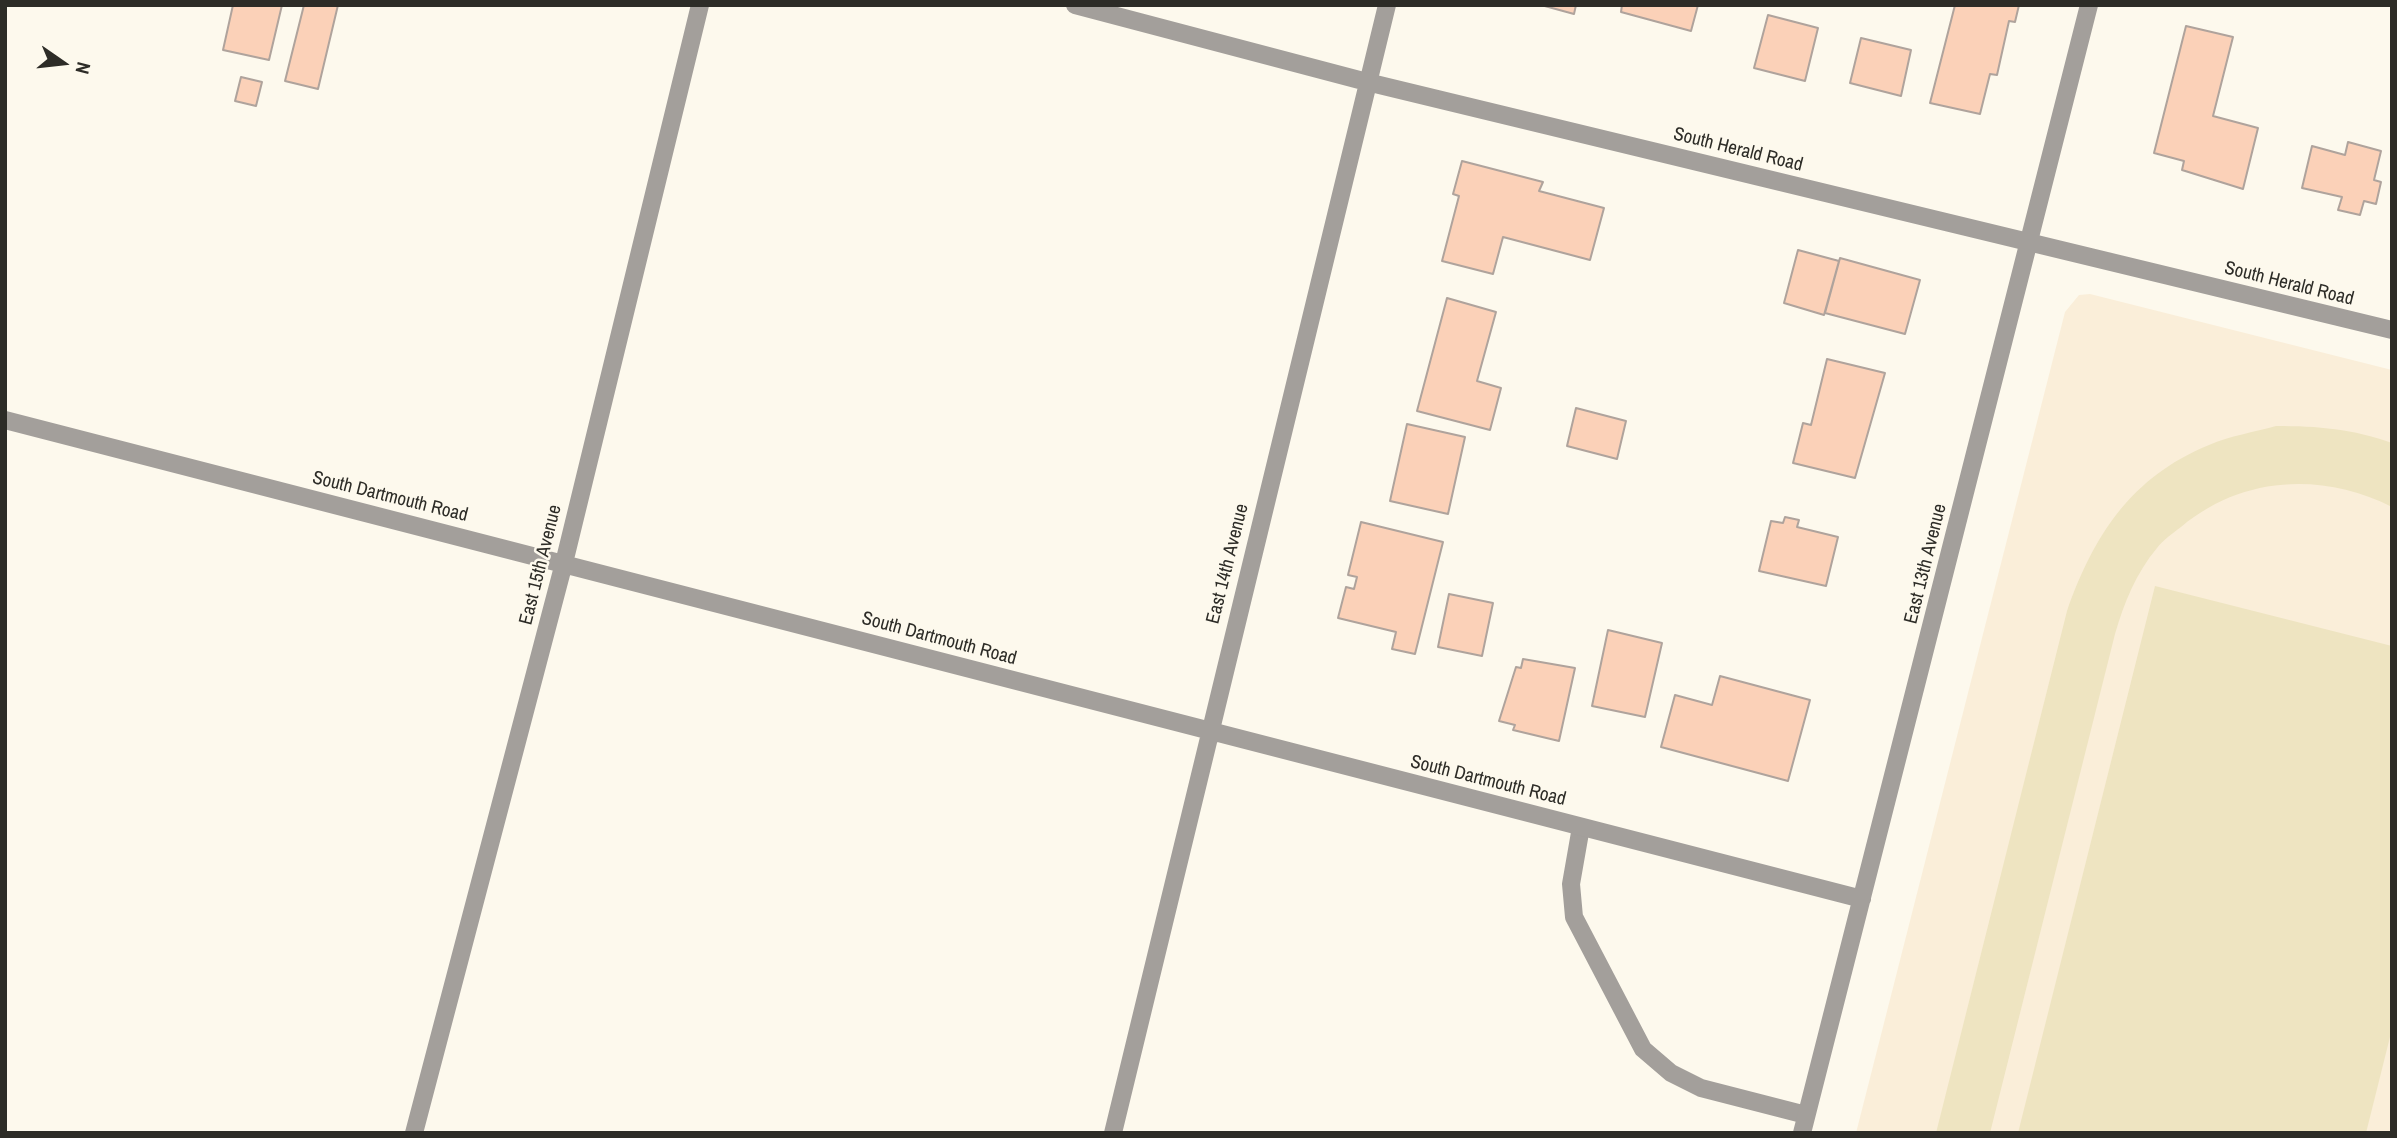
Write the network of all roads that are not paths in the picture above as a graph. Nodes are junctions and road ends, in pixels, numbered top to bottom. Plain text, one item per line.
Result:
1 (700, 5) edge
2 (1075, 5) edge
3 (1388, 5) edge
4 (2089, 5) edge
5 (1367, 82) junction
6 (2030, 243) junction
7 (2392, 330) edge
8 (5, 420) edge
9 (564, 563) junction
10 (1209, 732) junction
11 (1581, 827) junction
12 (1862, 899) junction
13 (1806, 1115) junction
14 (414, 1133) edge
15 (1113, 1133) edge
16 (1802, 1133) edge

1 - 9 street, East 15th Avenue
2 - 5 street, South Herald Road
3 - 5 street, East 14th Avenue
4 - 6 street, East 13th Avenue
5 - 6 street, South Herald Road
5 - 10 street, East 14th Avenue
6 - 7 street, South Herald Road
6 - 12 street, East 13th Avenue
8 - 9 street, South Dartmouth Road
9 - 10 street, South Dartmouth Road
9 - 14 street, East 15th Avenue
10 - 11 street, South Dartmouth Road
10 - 15 street, East 14th Avenue
11 - 12 street, South Dartmouth Road
11 - 13 street
12 - 13 street, East 13th Avenue
13 - 16 street, East 13th Avenue

